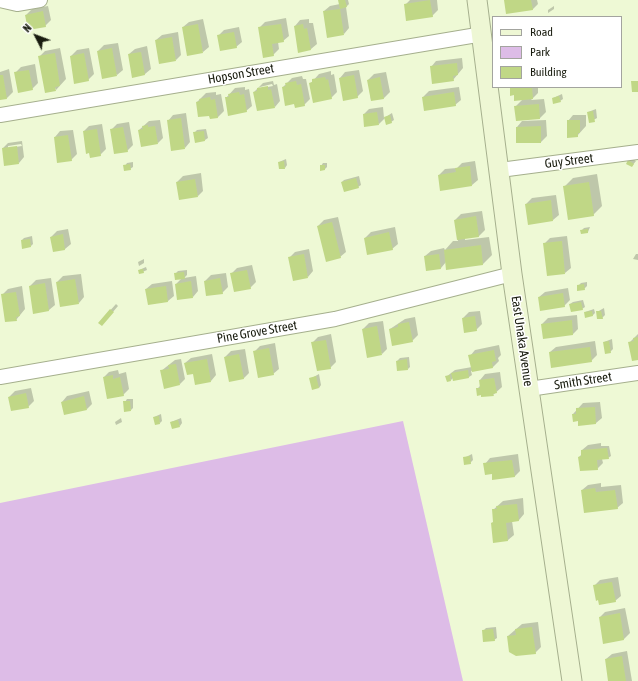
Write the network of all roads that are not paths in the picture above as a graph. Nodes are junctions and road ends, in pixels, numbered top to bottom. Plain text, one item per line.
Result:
1 (0, 0) edge
2 (40, 0) edge
3 (477, 0) edge
4 (483, 34) junction
5 (0, 115) edge
6 (638, 152) edge
7 (500, 170) junction
8 (512, 274) junction
9 (638, 372) edge
10 (0, 377) edge
11 (529, 389) junction
12 (572, 681) edge

1 - 2 street
3 - 4 main road, East Unaka Avenue
4 - 5 street, Hopson Street
4 - 7 main road, East Unaka Avenue
6 - 7 street, Guy Street
7 - 8 main road, East Unaka Avenue
8 - 10 street, Pine Grove Street
8 - 11 main road, East Unaka Avenue
9 - 11 street, Smith Street
11 - 12 main road, East Unaka Avenue

